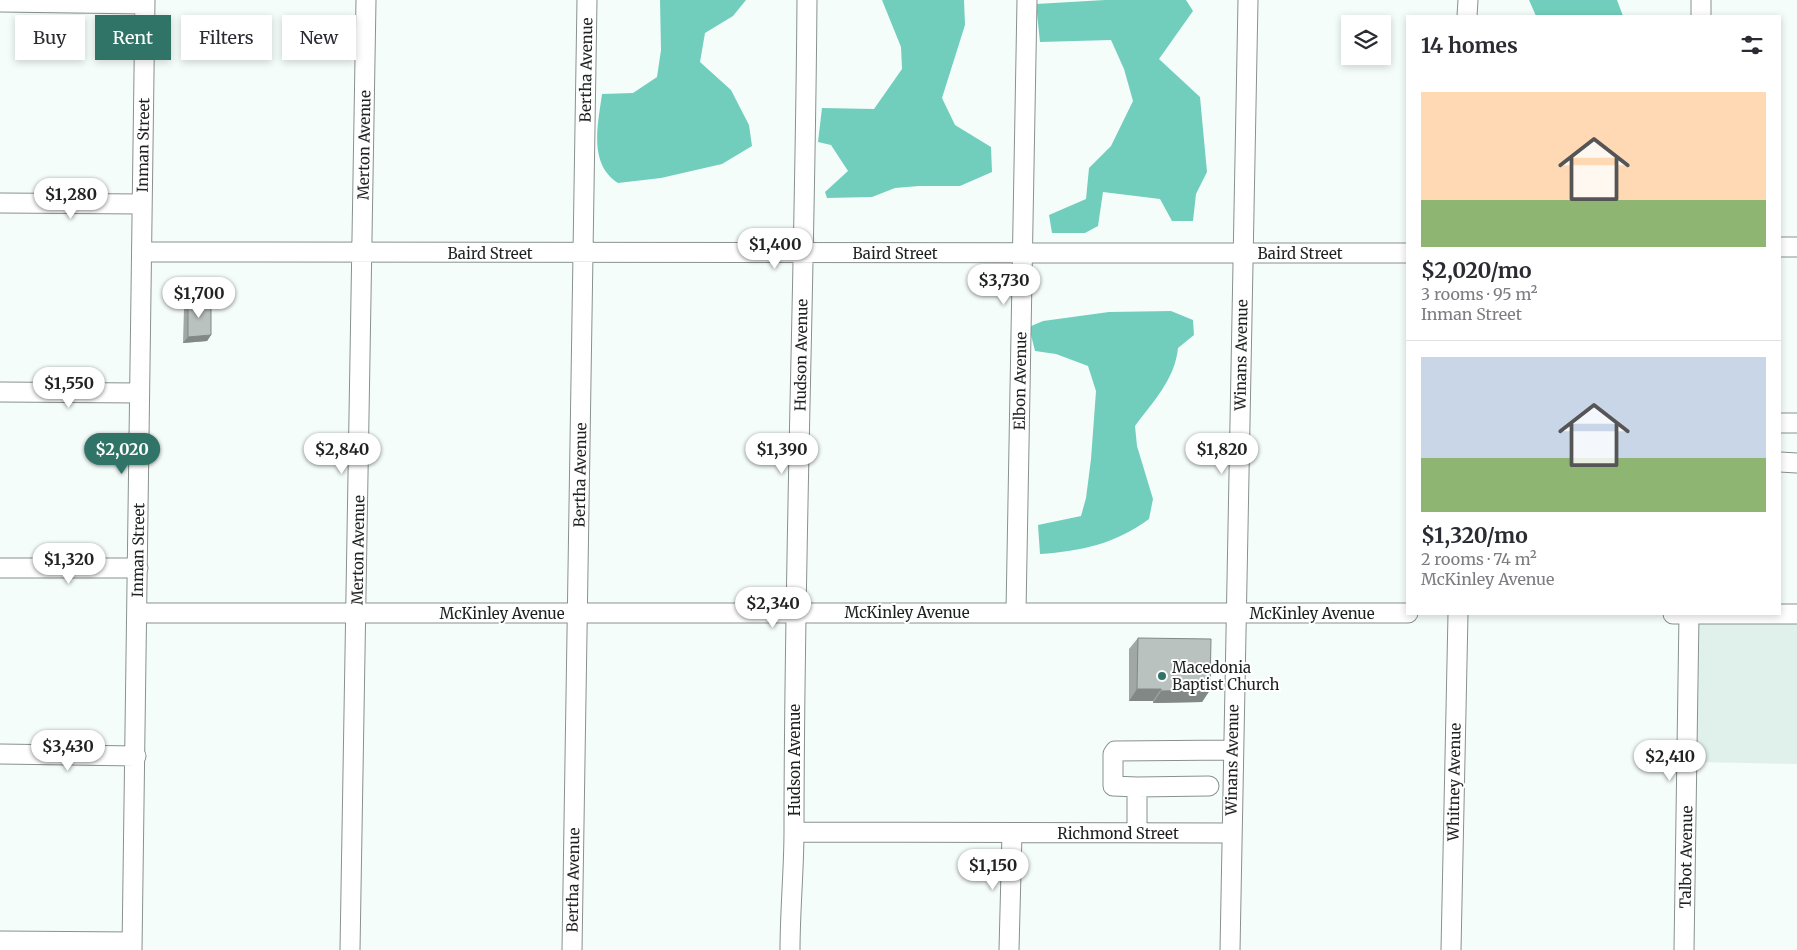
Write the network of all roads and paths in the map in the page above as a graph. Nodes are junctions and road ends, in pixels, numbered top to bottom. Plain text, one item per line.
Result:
1 (366, 0) edge
2 (588, 0) edge
3 (807, 0) edge
4 (1027, 0) edge
5 (1248, 0) edge
6 (1468, 0) edge
7 (1701, 0) edge
8 (0, 2) edge
9 (145, 2) edge
10 (1467, 15) edge
11 (1701, 15) edge
12 (0, 203) edge
13 (142, 204) junction
14 (1781, 247) edge
15 (1797, 247) edge
16 (142, 252) junction
17 (363, 253) junction
18 (802, 253) junction
19 (1244, 253) junction
20 (1406, 253) edge
21 (584, 254) junction
22 (1022, 254) junction
23 (0, 392) edge
24 (139, 393) junction
25 (1781, 423) edge
26 (1797, 423) edge
27 (1781, 462) edge
28 (1797, 462) edge
29 (0, 568) edge
30 (138, 568) junction
31 (578, 612) junction
32 (795, 612) junction
33 (1016, 612) junction
34 (138, 613) junction
35 (357, 613) junction
36 (1406, 613) edge
37 (1235, 614) junction
38 (1781, 614) edge
39 (1797, 614) edge
40 (1458, 615) edge
41 (1689, 615) edge
42 (1233, 750) junction
43 (0, 754) edge
44 (136, 756) junction
45 (1209, 786) dead end
46 (1137, 787) junction
47 (794, 832) junction
48 (1012, 833) junction
49 (1137, 833) junction
50 (1231, 834) junction
51 (0, 941) edge
52 (132, 946) edge
53 (350, 950) edge
54 (572, 950) edge
55 (790, 950) edge
56 (1009, 950) edge
57 (1230, 950) edge
58 (1451, 950) edge
59 (1684, 950) edge

1 - 17 street, Merton Avenue
2 - 21 street, Bertha Avenue
3 - 18 street, Hudson Avenue
4 - 22 street, Elbon Avenue
5 - 19 street, Winans Avenue
6 - 10 street
7 - 11 street
8 - 9 street
9 - 13 street, Inman Street
12 - 13 street
13 - 16 street, Inman Street
14 - 15 street
16 - 17 street, Baird Street
16 - 24 street, Inman Street
17 - 21 street, Baird Street
17 - 35 street, Merton Avenue
18 - 21 street, Baird Street
18 - 22 street, Baird Street
18 - 32 street, Hudson Avenue
19 - 20 street, Baird Street
19 - 22 street, Baird Street
19 - 37 street, Winans Avenue
21 - 31 street, Bertha Avenue
22 - 33 street, Elbon Avenue
23 - 24 street
24 - 30 street, Inman Street
25 - 26 street
27 - 28 street
29 - 30 street
30 - 34 street, Inman Street
31 - 32 street, McKinley Avenue
31 - 35 street, McKinley Avenue
31 - 54 street, Bertha Avenue
32 - 33 street, McKinley Avenue
32 - 47 street, Hudson Avenue
33 - 37 street, McKinley Avenue
34 - 35 street, McKinley Avenue
34 - 44 street, Inman Street
35 - 53 street, Merton Avenue
36 - 37 street, McKinley Avenue
37 - 42 street, Winans Avenue
38 - 39 street
40 - 58 street, Whitney Avenue
41 - 59 street, Talbot Avenue
42 - 46 street
42 - 50 street, Winans Avenue
43 - 44 street
44 - 52 street, Inman Street
45 - 46 street
46 - 49 street
47 - 48 street, Richmond Street
47 - 55 street, Hudson Avenue
48 - 49 street, Richmond Street
48 - 56 street
49 - 50 street, Richmond Street
50 - 57 street, Winans Avenue
51 - 52 street

